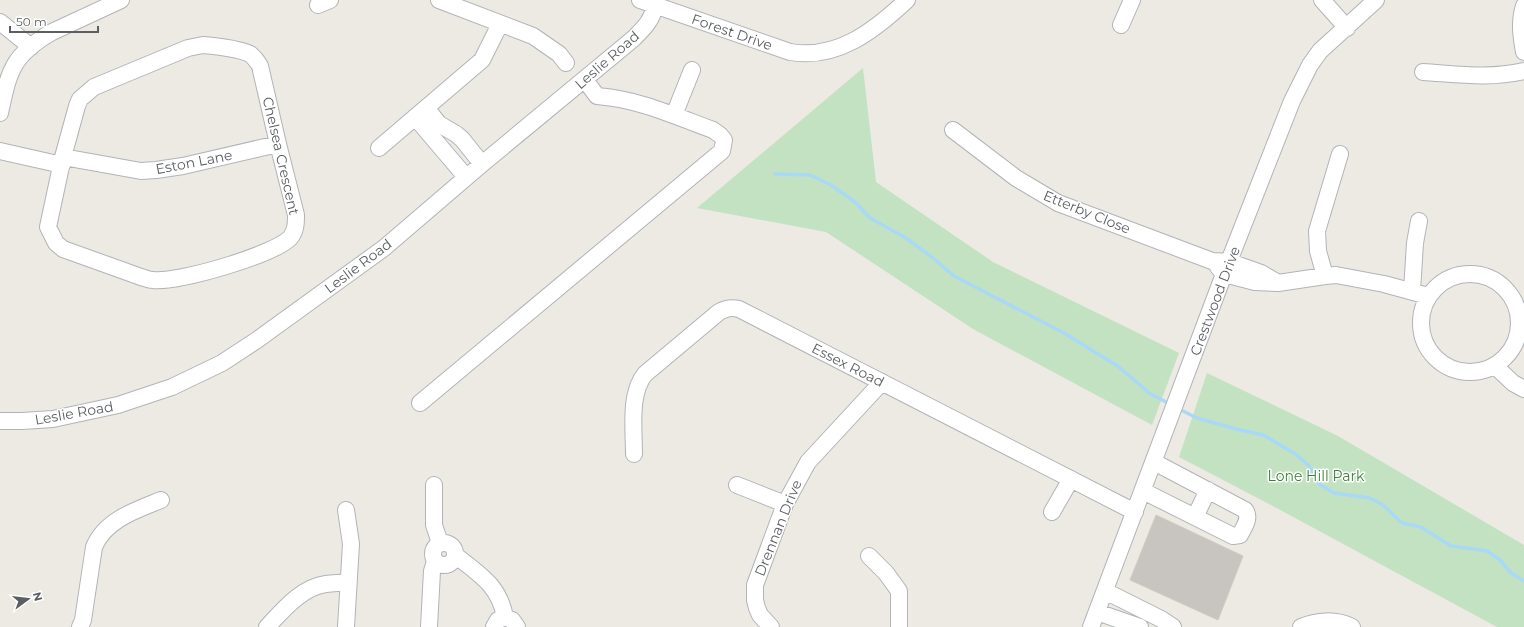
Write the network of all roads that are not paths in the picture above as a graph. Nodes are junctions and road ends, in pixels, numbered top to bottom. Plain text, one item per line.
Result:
1 (121, 0) edge
2 (440, 0) edge
3 (640, 0) edge
4 (892, 0) edge
5 (907, 0) edge
6 (1132, 0) edge
7 (1322, 0) edge
8 (1376, 0) edge
9 (104, 3) edge
10 (655, 5) junction
11 (1524, 6) edge
12 (0, 22) edge
13 (500, 24) junction
14 (1121, 25) dead end
15 (1346, 28) junction
16 (31, 47) junction
17 (825, 51) junction
18 (1524, 52) edge
19 (566, 63) dead end
20 (692, 70) dead end
21 (1524, 71) edge
22 (1422, 72) dead end
23 (585, 80) junction
24 (421, 112) junction
25 (0, 113) edge
26 (674, 115) junction
27 (953, 130) dead end
28 (278, 144) junction
29 (379, 148) dead end
30 (0, 151) edge
31 (1340, 154) dead end
32 (62, 161) junction
33 (482, 164) junction
34 (466, 177) junction
35 (1419, 221) dead end
36 (1227, 268) junction
37 (1325, 276) junction
38 (1412, 291) junction
39 (1428, 296) junction
40 (1495, 366) junction
41 (882, 382) junction
42 (1524, 389) edge
43 (420, 403) dead end
44 (0, 421) edge
45 (634, 454) dead end
46 (1154, 462) junction
47 (1071, 479) junction
48 (737, 485) dead end
49 (434, 486) dead end
50 (1208, 490) junction
51 (1143, 491) junction
52 (161, 500) dead end
53 (785, 504) junction
54 (346, 510) dead end
55 (1052, 512) dead end
56 (1135, 512) junction
57 (1195, 517) junction
58 (440, 543) junction
59 (455, 555) junction
60 (869, 556) dead end
61 (435, 561) junction
62 (348, 582) junction
63 (1105, 591) junction
64 (1097, 612) junction
65 (510, 625) edge
66 (1170, 626) edge
67 (80, 627) edge
68 (267, 627) edge
69 (346, 627) edge
70 (428, 627) edge
71 (771, 627) edge
72 (898, 627) edge
73 (1091, 627) edge
74 (1140, 627) edge
75 (1301, 627) edge
76 (1352, 627) edge

1 - 9 street
2 - 13 street
3 - 10 street, Forest Drive
4 - 17 street, Forest Drive
5 - 17 street, Forest Drive
6 - 14 street
7 - 15 street
8 - 15 street, Crestwood Drive
9 - 16 street
10 - 17 street, Forest Drive
10 - 23 street, Leslie Road
11 - 18 street
12 - 16 street
13 - 19 street
13 - 24 street
15 - 36 street, Crestwood Drive
16 - 25 street
20 - 26 street
21 - 22 street
23 - 26 street
23 - 33 street, Leslie Road
24 - 29 street
24 - 33 street
24 - 34 street
26 - 43 street
27 - 36 street, Etterby Close
28 - 32 street, Eston Lane
28 - 32 street, Chelsea Crescent
28 - 32 street, Chelsea Crescent
30 - 32 street, Eston Lane
31 - 37 street
33 - 34 street, Leslie Road
34 - 44 street, Leslie Road
35 - 38 street
36 - 37 street, Etterby Close
36 - 46 street, Crestwood Drive
37 - 38 street
38 - 39 street
39 - 40 street
39 - 40 street
40 - 42 street
41 - 45 street, Essex Road
41 - 47 street, Essex Road
41 - 53 street, Drennan Drive
46 - 50 street
46 - 51 street, Crestwood Drive
47 - 55 street
47 - 56 street, Essex Road
48 - 53 street
49 - 58 street
50 - 57 street
50 - 57 street
51 - 56 street, Crestwood Drive
51 - 57 street
52 - 67 street
53 - 71 street, Drennan Drive
54 - 62 street
56 - 63 street, Crestwood Drive
58 - 59 street
58 - 61 street
59 - 61 street
59 - 65 street
60 - 72 street
61 - 70 street
62 - 68 street
62 - 69 street
63 - 64 street, Crestwood Drive
63 - 66 street
64 - 73 street, Crestwood Drive
64 - 74 street
75 - 76 street

